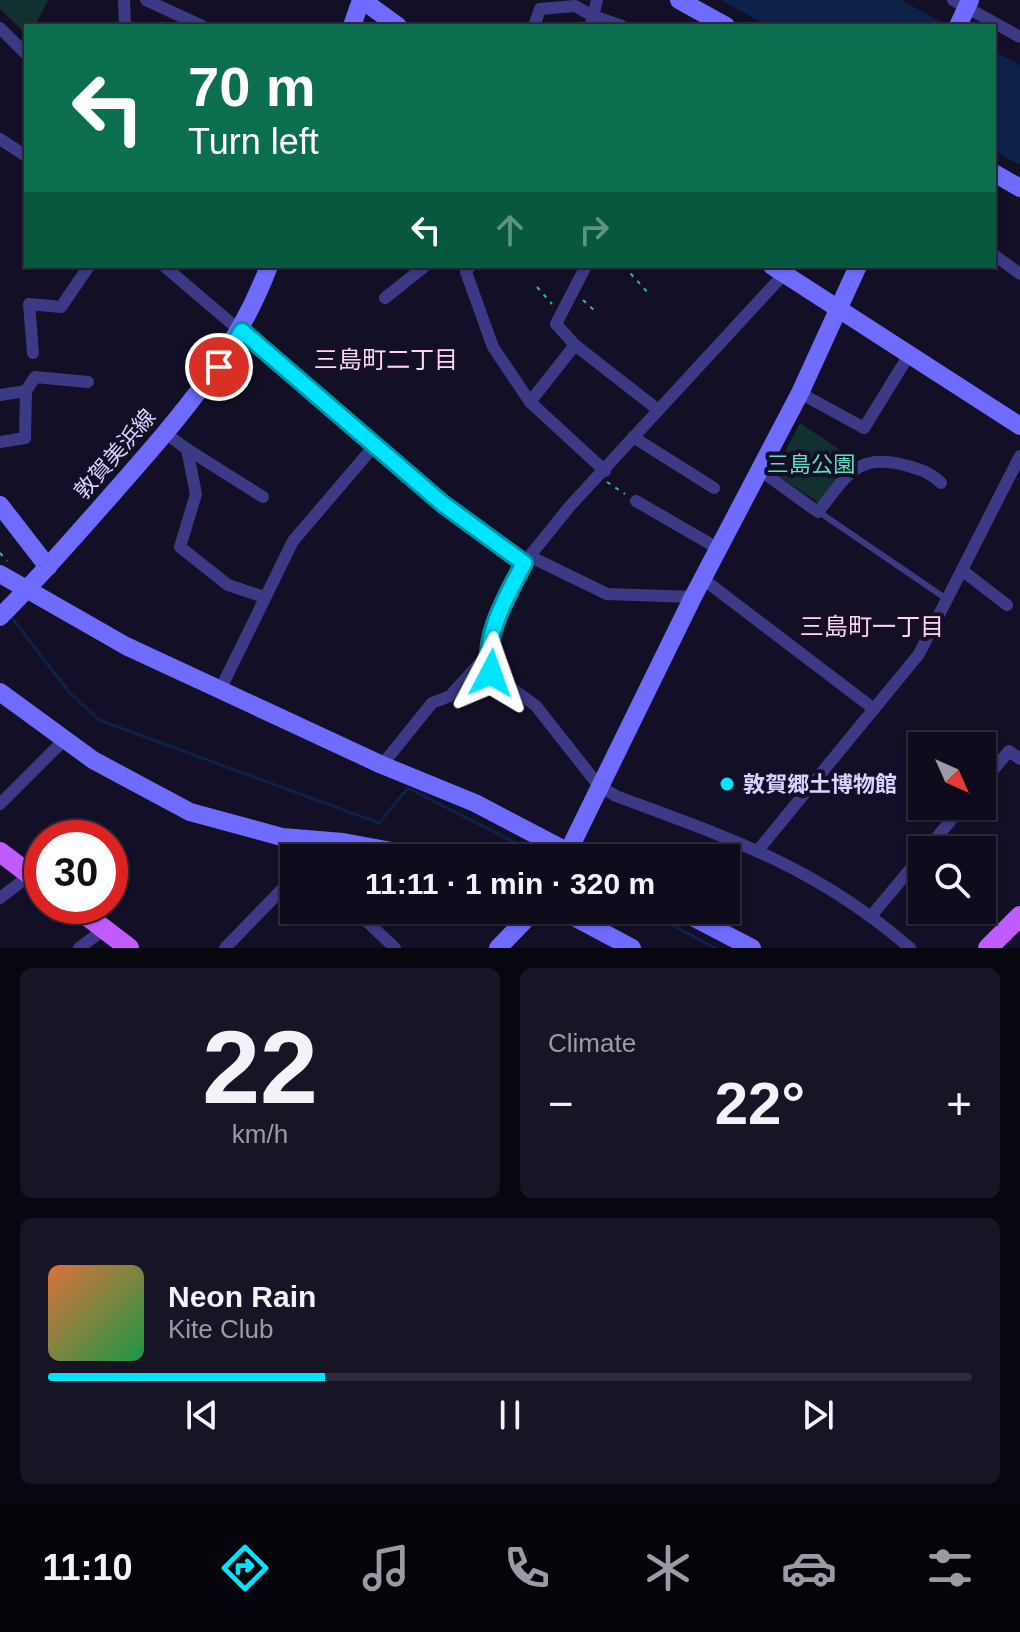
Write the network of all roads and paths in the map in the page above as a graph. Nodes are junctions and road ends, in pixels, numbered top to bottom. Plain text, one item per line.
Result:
1 (124, 0) edge
2 (146, 0) edge
3 (362, 0) edge
4 (597, 0) edge
5 (679, 0) edge
6 (962, 11) edge
7 (591, 21) edge
8 (125, 24) edge
9 (198, 24) edge
10 (353, 24) edge
11 (395, 24) edge
12 (535, 24) edge
13 (722, 24) edge
14 (991, 24) edge
15 (996, 26) edge
16 (0, 28) edge
17 (1020, 37) edge
18 (24, 52) edge
19 (0, 139) edge
20 (24, 155) edge
21 (996, 174) edge
22 (1020, 188) edge
23 (996, 256) edge
24 (88, 268) edge
25 (166, 268) edge
26 (268, 268) edge
27 (422, 268) edge
28 (467, 268) edge
29 (585, 268) edge
30 (626, 268) edge
31 (857, 268) edge
32 (778, 270) edge
33 (1020, 274) edge
34 (537, 287) dead end
35 (573, 289) junction
36 (648, 293) dead end
37 (385, 298) dead end
38 (840, 310) junction
39 (561, 313) junction
40 (597, 313) dead end
41 (242, 331) junction
42 (575, 345) junction
43 (33, 353) dead end
44 (909, 355) junction
45 (88, 382) dead end
46 (26, 391) junction
47 (800, 393) junction
48 (0, 395) edge
49 (530, 402) junction
50 (657, 409) junction
51 (1020, 426) edge
52 (165, 433) junction
53 (633, 437) junction
54 (0, 442) edge
55 (375, 445) junction
56 (187, 449) junction
57 (1020, 456) edge
58 (761, 471) junction
59 (602, 474) junction
60 (941, 483) dead end
61 (714, 488) dead end
62 (263, 497) dead end
63 (636, 501) joint
64 (0, 505) edge
65 (818, 512) junction
66 (719, 549) junction
67 (528, 560) junction
68 (48, 567) junction
69 (963, 571) junction
70 (0, 574) edge
71 (703, 579) junction
72 (28, 589) junction
73 (264, 597) junction
74 (693, 597) junction
75 (948, 600) junction
76 (1007, 605) dead end
77 (0, 617) edge
78 (486, 656) junction
79 (220, 690) junction
80 (0, 692) edge
81 (874, 709) junction
82 (63, 741) junction
83 (1020, 759) edge
84 (382, 765) junction
85 (996, 766) edge
86 (599, 786) junction
87 (0, 804) edge
88 (951, 820) edge
89 (938, 836) edge
90 (282, 837) junction
91 (289, 844) edge
92 (354, 844) edge
93 (549, 844) edge
94 (576, 844) edge
95 (759, 849) junction
96 (0, 852) edge
97 (24, 871) edge
98 (908, 872) edge
99 (24, 886) edge
100 (280, 891) edge
101 (0, 898) edge
102 (872, 915) junction
103 (100, 924) edge
104 (370, 924) edge
105 (521, 924) edge
106 (587, 924) edge
107 (706, 924) edge
108 (1017, 925) edge
109 (106, 928) junction
110 (79, 948) edge
111 (129, 948) edge
112 (225, 948) edge
113 (395, 948) edge
114 (498, 948) edge
115 (632, 948) edge
116 (752, 948) edge
117 (910, 948) edge
118 (988, 948) edge

1 - 8 street
2 - 9 street
3 - 10 street
3 - 11 street
4 - 7 street
5 - 13 street
6 - 14 street
7 - 12 street
15 - 17 street
16 - 18 street
19 - 20 street
21 - 22 street
23 - 33 street
24 - 43 street
25 - 41 street
26 - 41 street, 敦賀美浜線
27 - 37 street
28 - 49 street
29 - 35 street
30 - 36 path
31 - 38 street
32 - 38 street
32 - 50 street
34 - 39 path
35 - 39 street
35 - 40 path
38 - 44 street
38 - 47 street
39 - 42 street
41 - 52 street, 敦賀美浜線
41 - 55 street
42 - 49 street
42 - 50 street
44 - 47 street
44 - 51 street
45 - 46 street
46 - 48 street
46 - 54 street
47 - 58 street
49 - 59 street
50 - 53 street
52 - 56 street
52 - 68 street, 敦賀美浜線
53 - 59 street
53 - 61 street
55 - 67 street
55 - 73 street
56 - 62 street
56 - 73 street
57 - 69 street
58 - 65 street
58 - 66 street
59 - 63 path
59 - 67 street
60 - 65 street
63 - 66 street
64 - 68 street
65 - 75 lane
66 - 71 street
67 - 74 street
67 - 78 street
68 - 72 street, 敦賀美浜線
69 - 75 street
69 - 76 street
70 - 72 street
71 - 74 street
71 - 81 street
72 - 77 street, 敦賀美浜線
72 - 79 street
73 - 79 street
74 - 86 street
75 - 81 street
78 - 84 street
78 - 86 street
79 - 84 street
80 - 82 street
81 - 95 street
82 - 87 street
82 - 90 street
83 - 85 street
84 - 93 street
86 - 94 street
86 - 95 street
88 - 89 street
90 - 91 street
90 - 92 street
95 - 102 street
96 - 97 main road
98 - 102 street
99 - 101 street
100 - 112 street
102 - 117 street
103 - 109 main road
104 - 113 street
105 - 114 street
106 - 115 street
107 - 116 street
108 - 118 main road
109 - 110 street
109 - 111 main road

